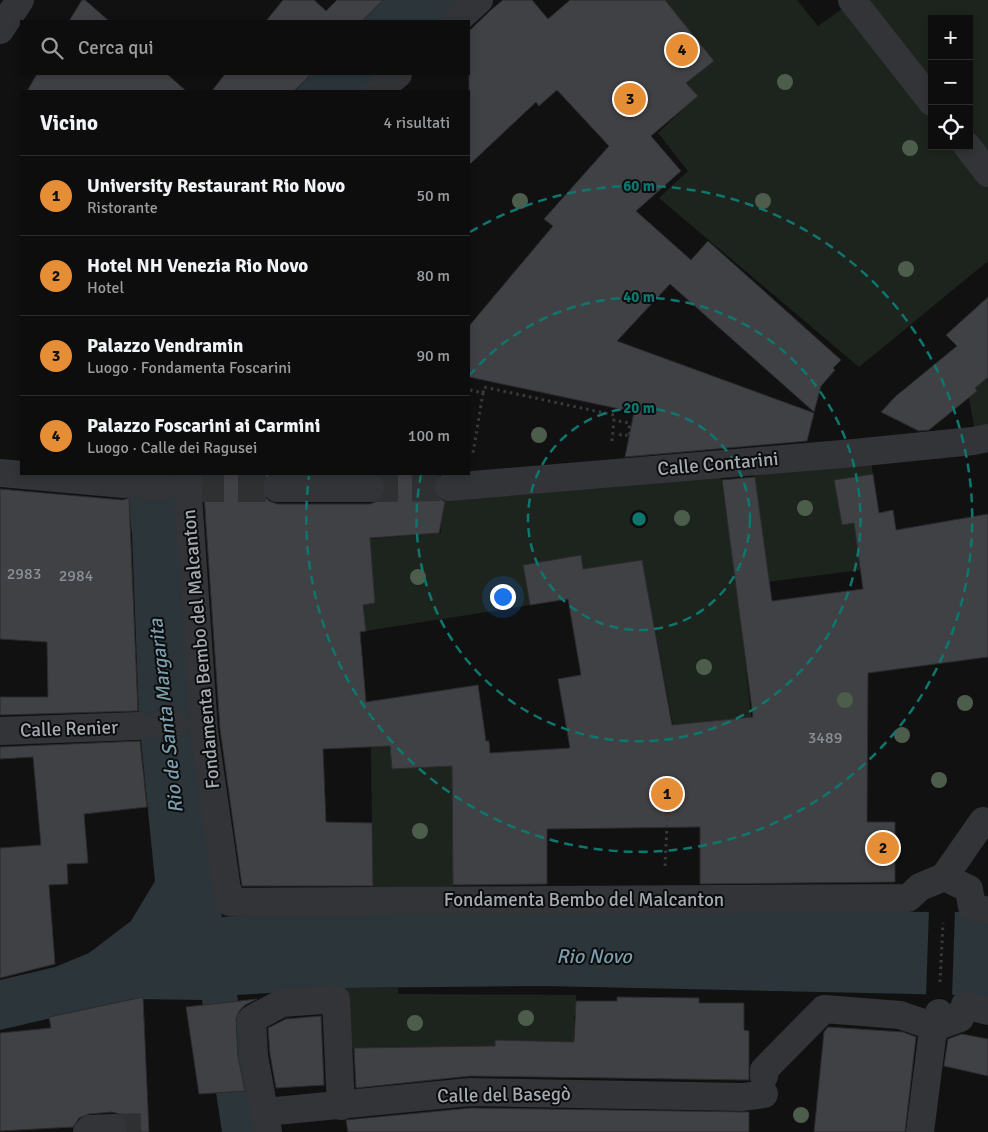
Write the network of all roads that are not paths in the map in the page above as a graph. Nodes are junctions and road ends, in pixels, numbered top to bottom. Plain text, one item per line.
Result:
1 (20, 0) edge
2 (480, 0) edge
3 (852, 0) edge
4 (457, 20) edge
5 (0, 30) edge
6 (397, 75) edge
7 (379, 90) edge
8 (928, 97) edge
9 (969, 150) edge
10 (988, 173) edge
11 (988, 438) edge
12 (0, 473) edge
13 (20, 474) edge
14 (30, 475) edge
15 (167, 484) edge
16 (458, 486) tunnel mouth
17 (277, 488) tunnel mouth
18 (370, 488) tunnel mouth
19 (158, 726) dead end
20 (0, 731) edge
21 (980, 820) edge
22 (944, 877) junction
23 (988, 911) edge
24 (988, 1011) edge
25 (945, 1019) junction
26 (341, 1106) junction
27 (267, 1122) edge
28 (920, 1132) edge

1 - 5 street
2 - 4 street
3 - 8 street
6 - 7 street
9 - 10 street
11 - 16 street, Calle Contarini
12 - 13 street
14 - 15 street
15 - 22 street, Fondamenta Bembo del Malcanton
17 - 18 street
19 - 20 street, Calle Renier
21 - 22 street
22 - 23 street
24 - 25 street
25 - 26 street, Calle del Basegò
25 - 28 street
26 - 27 street, Calle del Basegò
26 - 27 street

